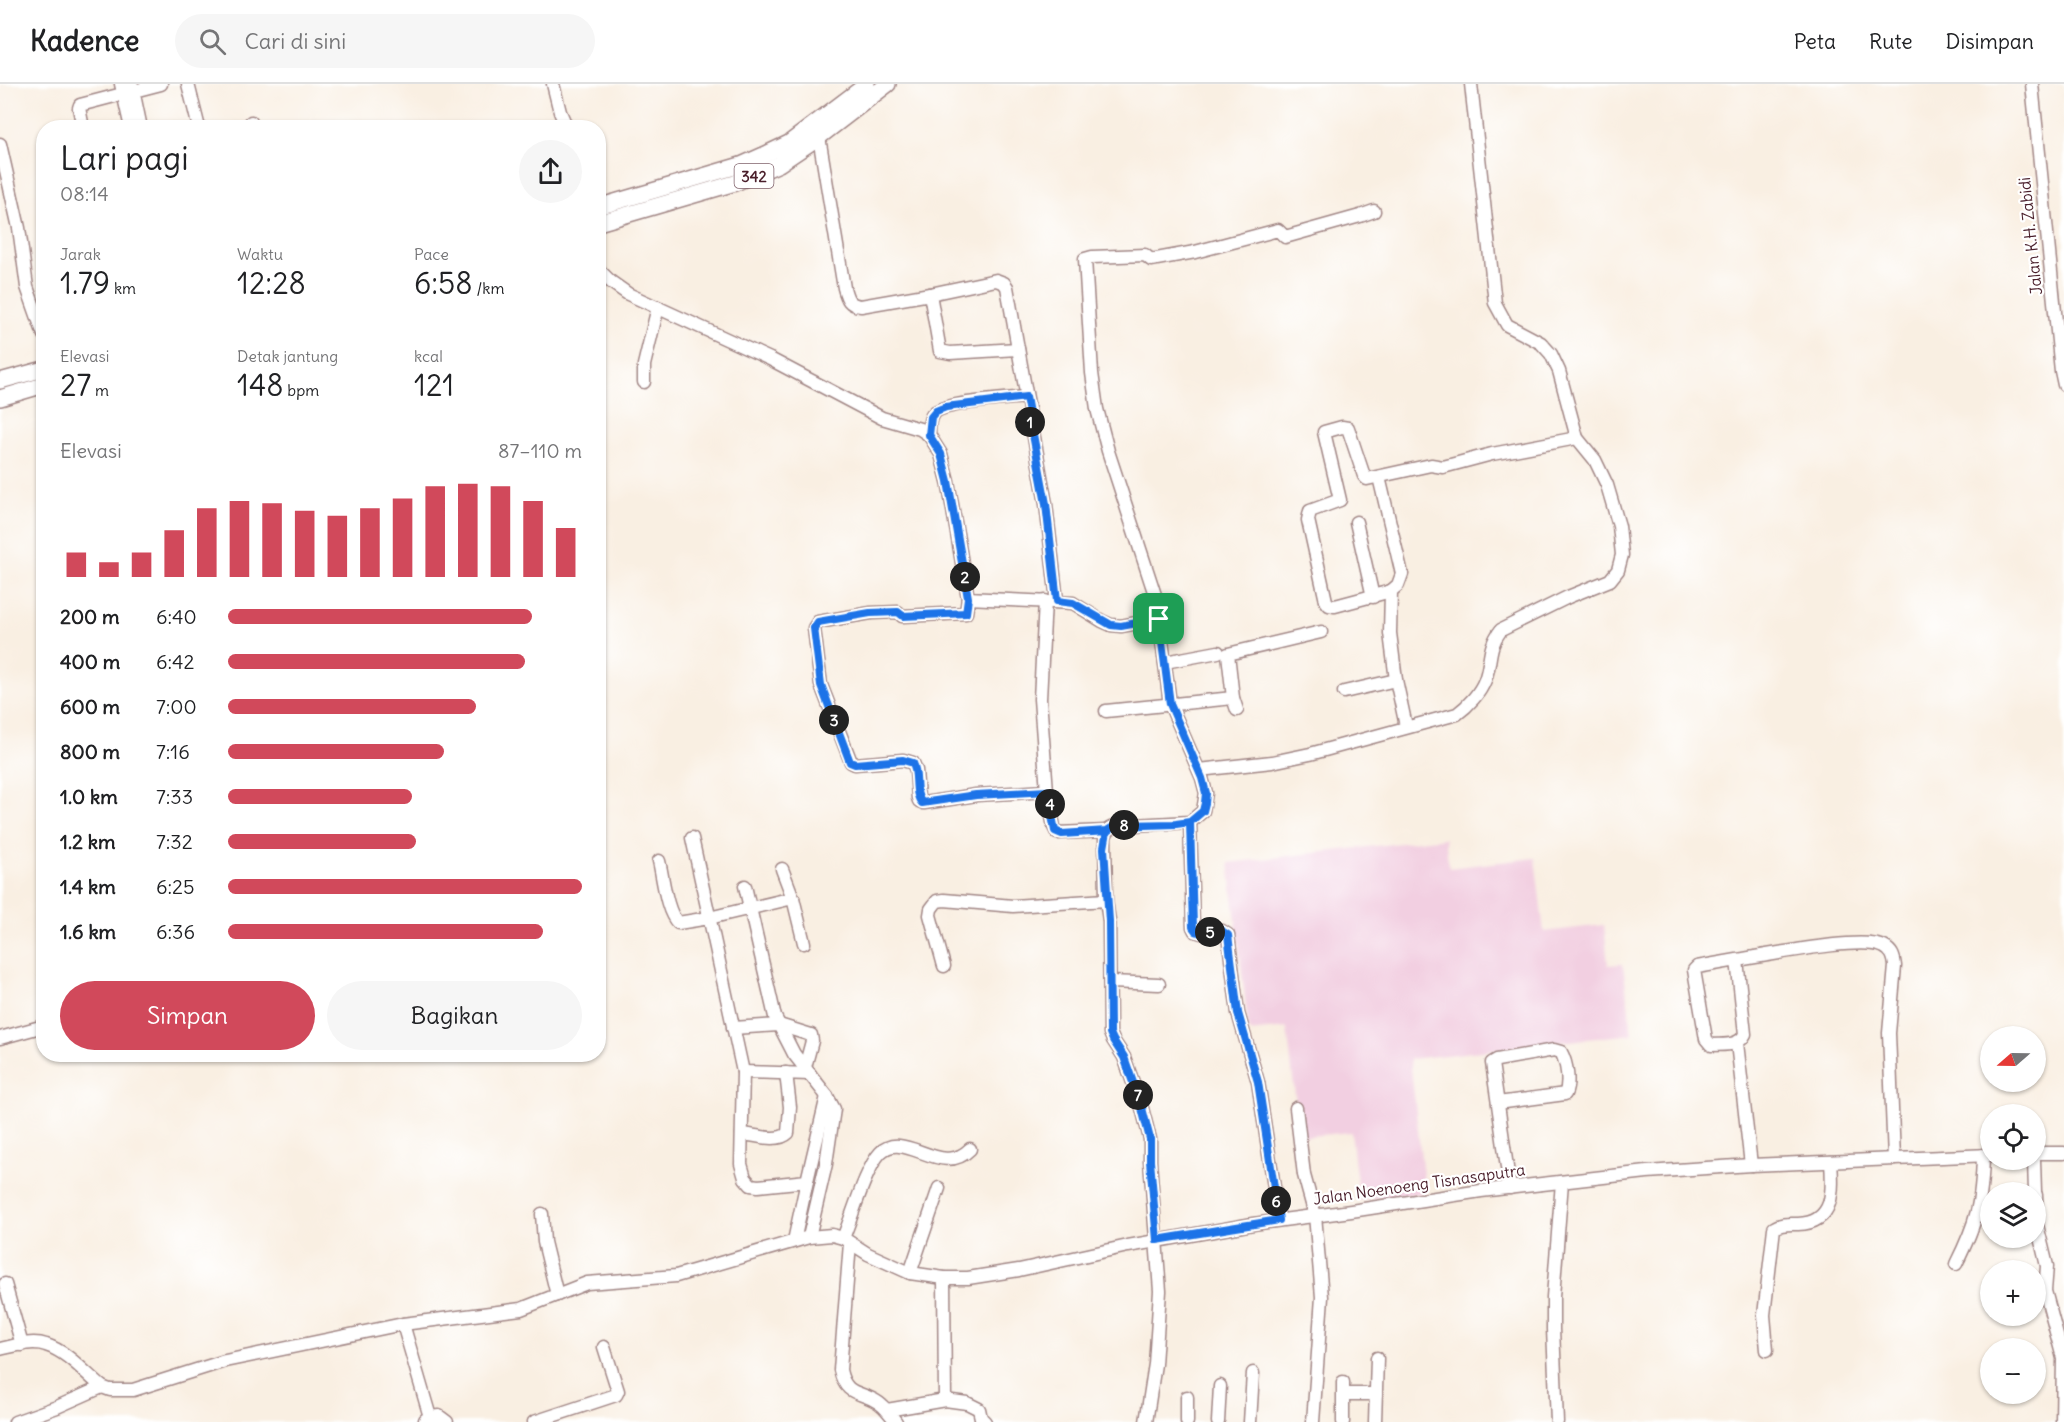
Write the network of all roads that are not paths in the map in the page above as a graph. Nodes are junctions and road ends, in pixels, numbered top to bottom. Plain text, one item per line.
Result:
1 (160, 84) edge
2 (188, 84) edge
3 (553, 84) edge
4 (867, 84) edge
5 (888, 84) edge
6 (1472, 84) edge
7 (2032, 84) edge
8 (128, 88) edge
9 (81, 120) edge
10 (130, 120) edge
11 (138, 120) edge
12 (197, 120) edge
13 (564, 120) edge
14 (819, 138) junction
15 (0, 144) edge
16 (668, 187) junction
17 (673, 202) junction
18 (606, 205) edge
19 (1374, 211) dead end
20 (606, 221) edge
21 (606, 278) edge
22 (930, 294) junction
23 (658, 308) junction
24 (36, 312) edge
25 (1018, 349) junction
26 (36, 371) edge
27 (0, 381) edge
28 (644, 382) dead end
29 (2064, 385) edge
30 (36, 387) edge
31 (1026, 397) junction
32 (0, 398) edge
33 (929, 435) junction
34 (1577, 438) junction
35 (1379, 477) junction
36 (1356, 522) dead end
37 (1391, 591) junction
38 (1372, 597) junction
39 (968, 598) junction
40 (1051, 601) junction
41 (1159, 619) junction
42 (1321, 632) dead end
43 (1218, 652) dead end
44 (1165, 662) junction
45 (1396, 680) junction
46 (1344, 692) dead end
47 (1170, 704) junction
48 (1106, 711) dead end
49 (1406, 726) junction
50 (1199, 770) junction
51 (1047, 791) junction
52 (1190, 822) junction
53 (1107, 831) junction
54 (692, 838) dead end
55 (659, 861) dead end
56 (782, 869) dead end
57 (745, 886) dead end
58 (794, 898) junction
59 (1107, 900) junction
60 (750, 908) junction
61 (709, 918) junction
62 (804, 943) dead end
63 (1737, 960) junction
64 (944, 966) dead end
65 (1110, 982) junction
66 (1159, 984) dead end
67 (779, 1025) junction
68 (36, 1028) edge
69 (733, 1028) junction
70 (0, 1038) edge
71 (1737, 1043) junction
72 (807, 1071) junction
73 (743, 1072) junction
74 (786, 1073) junction
75 (827, 1095) junction
76 (1498, 1103) junction
77 (1296, 1108) dead end
78 (742, 1134) junction
79 (817, 1137) junction
80 (830, 1139) junction
81 (970, 1149) dead end
82 (2064, 1153) edge
83 (2046, 1154) edge
84 (1980, 1155) edge
85 (1894, 1159) junction
86 (811, 1161) junction
87 (1831, 1162) junction
88 (826, 1164) junction
89 (1751, 1165) junction
90 (1985, 1170) edge
91 (807, 1181) junction
92 (1562, 1182) junction
93 (939, 1188) dead end
94 (1510, 1188) junction
95 (542, 1214) dead end
96 (1315, 1215) junction
97 (1279, 1220) junction
98 (809, 1237) junction
99 (846, 1240) junction
100 (1157, 1240) junction
101 (794, 1241) junction
102 (2043, 1248) edge
103 (1956, 1264) dead end
104 (910, 1273) junction
105 (944, 1278) junction
106 (5, 1284) dead end
107 (557, 1295) junction
108 (403, 1324) junction
109 (22, 1345) junction
110 (604, 1347) dead end
111 (0, 1349) edge
112 (1767, 1350) dead end
113 (1377, 1358) dead end
114 (1252, 1373) dead end
115 (1220, 1386) dead end
116 (102, 1387) junction
117 (1376, 1394) junction
118 (1187, 1397) dead end
119 (945, 1400) junction
120 (887, 1410) junction
121 (427, 1419) edge
122 (15, 1422) edge
123 (447, 1422) edge
124 (534, 1422) edge
125 (896, 1422) edge
126 (985, 1422) edge
127 (1146, 1422) edge
128 (1187, 1422) edge
129 (1218, 1422) edge
130 (1250, 1422) edge
131 (1314, 1422) edge
132 (1343, 1422) edge
133 (1375, 1422) edge
134 (1557, 1422) edge
135 (2062, 1422) edge

1 - 8 street
2 - 12 street
3 - 13 street
4 - 16 main road, 342
5 - 14 main road, 342
6 - 34 street
7 - 29 street, Jalan K.H. Zabidi
8 - 9 street
8 - 10 street
8 - 11 street
14 - 17 main road, 342
14 - 22 street
15 - 24 street
16 - 17 main road
16 - 18 main road, 342
17 - 20 main road, 342
19 - 41 street
21 - 23 street
22 - 25 street
22 - 25 street
23 - 28 street
23 - 33 street
25 - 31 street
26 - 27 main road
30 - 32 main road
31 - 33 street
31 - 40 street
33 - 39 street
34 - 35 street
34 - 49 street
35 - 37 street
35 - 38 street
36 - 38 street
37 - 38 street
37 - 45 street
39 - 40 street
39 - 51 street
40 - 41 street
40 - 51 street
41 - 44 street
42 - 47 street
43 - 44 street
44 - 47 street
45 - 46 street
45 - 49 street
47 - 48 street
47 - 50 street
49 - 50 street
50 - 52 street
51 - 53 street
52 - 53 street
52 - 97 street
53 - 59 street
54 - 61 street
55 - 61 street
56 - 58 street
57 - 60 street
58 - 60 street
58 - 62 street
59 - 64 street
59 - 65 street
60 - 61 street
60 - 67 street
61 - 69 street
63 - 71 street
63 - 71 street
63 - 85 street
65 - 66 street
65 - 100 street
67 - 69 street
67 - 72 street
67 - 72 street
68 - 70 street
69 - 73 street
71 - 89 street
72 - 74 street
72 - 75 street
73 - 74 street
73 - 78 street
74 - 78 street
75 - 79 street
75 - 80 street
76 - 76 street
76 - 94 street
77 - 96 street
78 - 91 street
79 - 80 street
79 - 86 street
80 - 88 street
81 - 99 street
82 - 83 street
84 - 85 street, Jalan Noenoeng Tisnasaputra
85 - 87 street, Jalan Noenoeng Tisnasaputra
86 - 88 street
86 - 91 street
87 - 89 street, Jalan Noenoeng Tisnasaputra
87 - 112 street
88 - 98 street
89 - 92 street, Jalan Noenoeng Tisnasaputra
90 - 103 street
91 - 101 street
92 - 94 street, Jalan Noenoeng Tisnasaputra
92 - 134 street
93 - 104 street
94 - 96 street, Jalan Noenoeng Tisnasaputra
95 - 107 street
96 - 97 street, Jalan Noenoeng Tisnasaputra
96 - 131 street
97 - 100 street, Jalan Noenoeng Tisnasaputra
98 - 99 street, Jalan Noenoeng Tisnasaputra
98 - 101 street, Jalan Noenoeng Tisnasaputra
99 - 104 street, Jalan Noenoeng Tisnasaputra
99 - 120 street
100 - 105 street, Jalan Noenoeng Tisnasaputra
100 - 127 street
101 - 107 street, Jalan Noenoeng Tisnasaputra
102 - 135 street
104 - 105 street, Jalan Noenoeng Tisnasaputra
105 - 119 street
106 - 109 street
107 - 108 street, Jalan Noenoeng Tisnasaputra
108 - 116 street, Jalan Noenoeng Tisnasaputra
108 - 121 street
109 - 111 street
109 - 116 street
110 - 124 street
113 - 117 street
114 - 130 street
115 - 129 street
116 - 122 street
117 - 132 street
117 - 133 street
118 - 128 street
119 - 120 street
119 - 126 street
120 - 125 street
121 - 123 street

